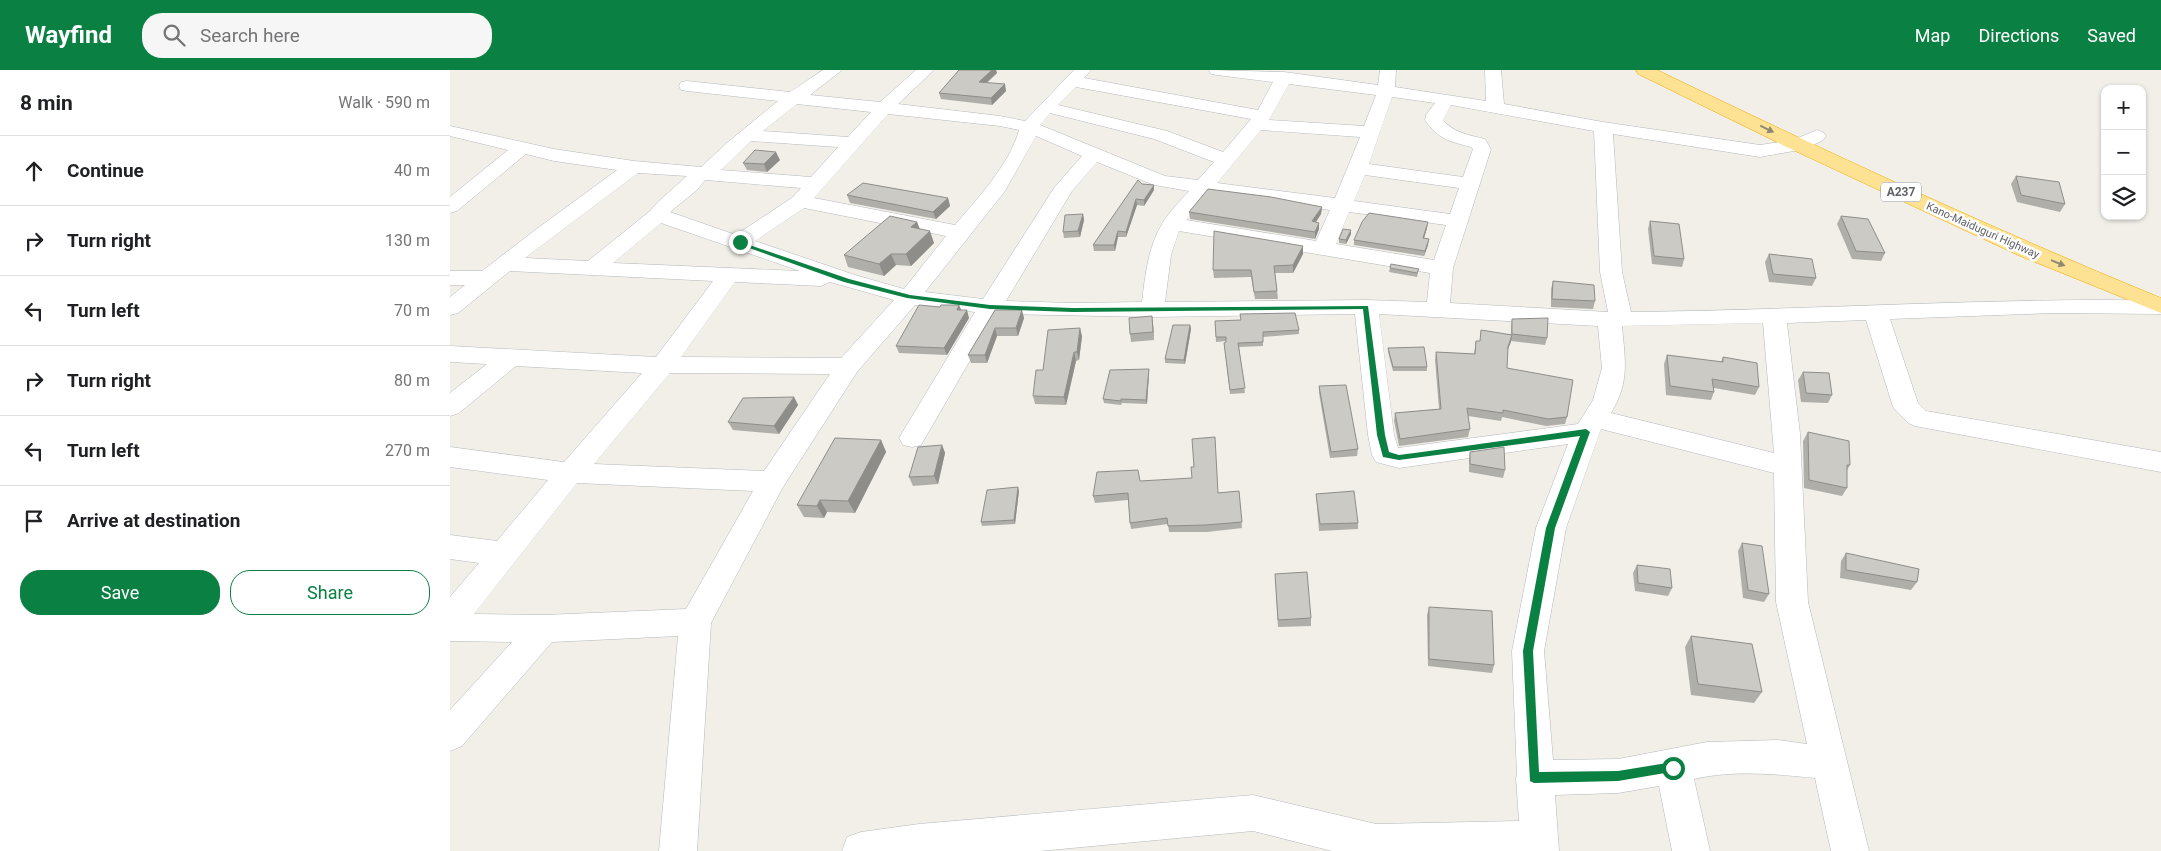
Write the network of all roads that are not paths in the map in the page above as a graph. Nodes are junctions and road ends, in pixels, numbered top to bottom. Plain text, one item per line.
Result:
1 (834, 70) edge
2 (926, 70) edge
3 (1216, 70) edge
4 (1388, 70) edge
5 (1493, 70) edge
6 (1644, 70) edge
7 (1674, 70) edge
8 (1078, 76) edge
9 (1284, 77) junction
10 (687, 86) dead end
11 (1386, 90) junction
12 (792, 99) junction
13 (1447, 99) junction
14 (1046, 106) junction
15 (884, 108) junction
16 (1495, 108) junction
17 (1259, 120) junction
18 (1029, 127) junction
19 (1603, 127) junction
20 (450, 131) edge
21 (1371, 132) junction
22 (747, 134) junction
23 (1817, 136) junction
24 (852, 143) junction
25 (1798, 145) junction
26 (521, 149) junction
27 (1094, 153) junction
28 (1227, 161) junction
29 (634, 167) junction
30 (1358, 168) junction
31 (701, 175) junction
32 (816, 182) junction
33 (1469, 184) junction
34 (1204, 188) junction
35 (800, 200) junction
36 (1343, 205) junction
37 (450, 207) edge
38 (658, 215) junction
39 (1458, 221) junction
40 (1172, 224) junction
41 (960, 232) junction
42 (740, 242) junction
43 (1323, 249) junction
44 (1442, 268) junction
45 (592, 269) junction
46 (496, 271) junction
47 (728, 276) junction
48 (450, 278) edge
49 (846, 280) junction
50 (2161, 287) edge
51 (910, 297) junction
52 (2161, 306) edge
53 (990, 307) junction
54 (1366, 307) junction
55 (450, 308) edge
56 (1438, 309) junction
57 (1153, 310) junction
58 (1876, 313) junction
59 (1774, 315) junction
60 (1616, 319) junction
61 (450, 354) edge
62 (509, 359) junction
63 (663, 365) junction
64 (848, 366) junction
65 (450, 407) edge
66 (1590, 425) junction
67 (912, 438) dead end
68 (450, 457) edge
69 (2161, 462) edge
70 (1788, 466) junction
71 (570, 473) junction
72 (772, 482) junction
73 (450, 547) edge
74 (504, 554) junction
75 (450, 620) edge
76 (695, 622) junction
77 (450, 627) edge
78 (544, 629) junction
79 (450, 735) edge
80 (1829, 763) junction
81 (1673, 768) junction
82 (1534, 778) junction
83 (1539, 846) edge
84 (919, 847) edge
85 (678, 851) edge
86 (861, 851) edge
87 (1691, 851) edge
88 (1850, 851) edge

1 - 12 street
2 - 15 street
3 - 9 street
4 - 11 street
5 - 16 street
6 -> 25 highway, Kano-Maiduguri Highway / A237
7 - 23 highway, Kano-Maiduguri Highway / A237
8 - 14 street
8 - 17 street
9 - 11 street
9 - 17 street
10 - 12 street
11 - 13 street
11 - 21 street
12 - 15 street
12 - 22 street
13 - 16 street
13 - 33 street
14 - 18 street
14 - 28 street
15 - 18 street
15 - 24 street
16 - 19 street
17 - 21 street
17 - 28 street
18 - 27 street
18 - 41 street
19 - 25 street
19 - 60 street
20 - 26 street
21 - 30 street
22 - 24 street
22 - 31 street
23 - 25 street
23 - 50 highway, Kano-Maiduguri Highway / A237
24 - 32 street
25 -> 52 highway, Kano-Maiduguri Highway / A237
26 - 29 street
26 - 37 street
27 - 34 street
27 - 53 street
28 - 34 street
29 - 31 street
29 - 46 street
30 - 33 street
30 - 36 street
31 - 32 street
31 - 38 street
32 - 35 street
33 - 39 street
34 - 36 street
34 - 40 street
35 - 41 street
35 - 42 street
36 - 39 street
36 - 43 street
38 - 42 street
38 - 45 street
39 - 44 street
40 - 43 street
40 - 57 street
41 - 51 street
42 - 49 street
43 - 44 street
44 - 56 street
45 - 46 street
45 - 47 street
46 - 48 street
46 - 55 street
47 - 49 street
47 - 63 street
49 - 51 street
51 - 53 street
51 - 64 street
52 - 58 street
53 - 57 street
53 - 67 street
54 - 56 street
54 - 57 street
54 - 66 street
56 - 60 street
58 - 59 street
58 - 69 street
59 - 60 street
59 - 70 street
60 - 66 street
61 - 62 street
62 - 63 street
62 - 65 street
63 - 64 street
63 - 71 street
64 - 72 street
66 - 70 street
66 - 82 street
68 - 71 street
70 - 80 street
71 - 72 street
71 - 74 street
72 - 76 street
73 - 74 street
74 - 75 street
76 - 78 street
76 - 85 street
77 - 78 street
78 - 79 street
80 - 81 street
80 - 88 street
81 - 82 street
81 - 87 street
82 - 83 street
83 - 84 street
84 - 86 street

